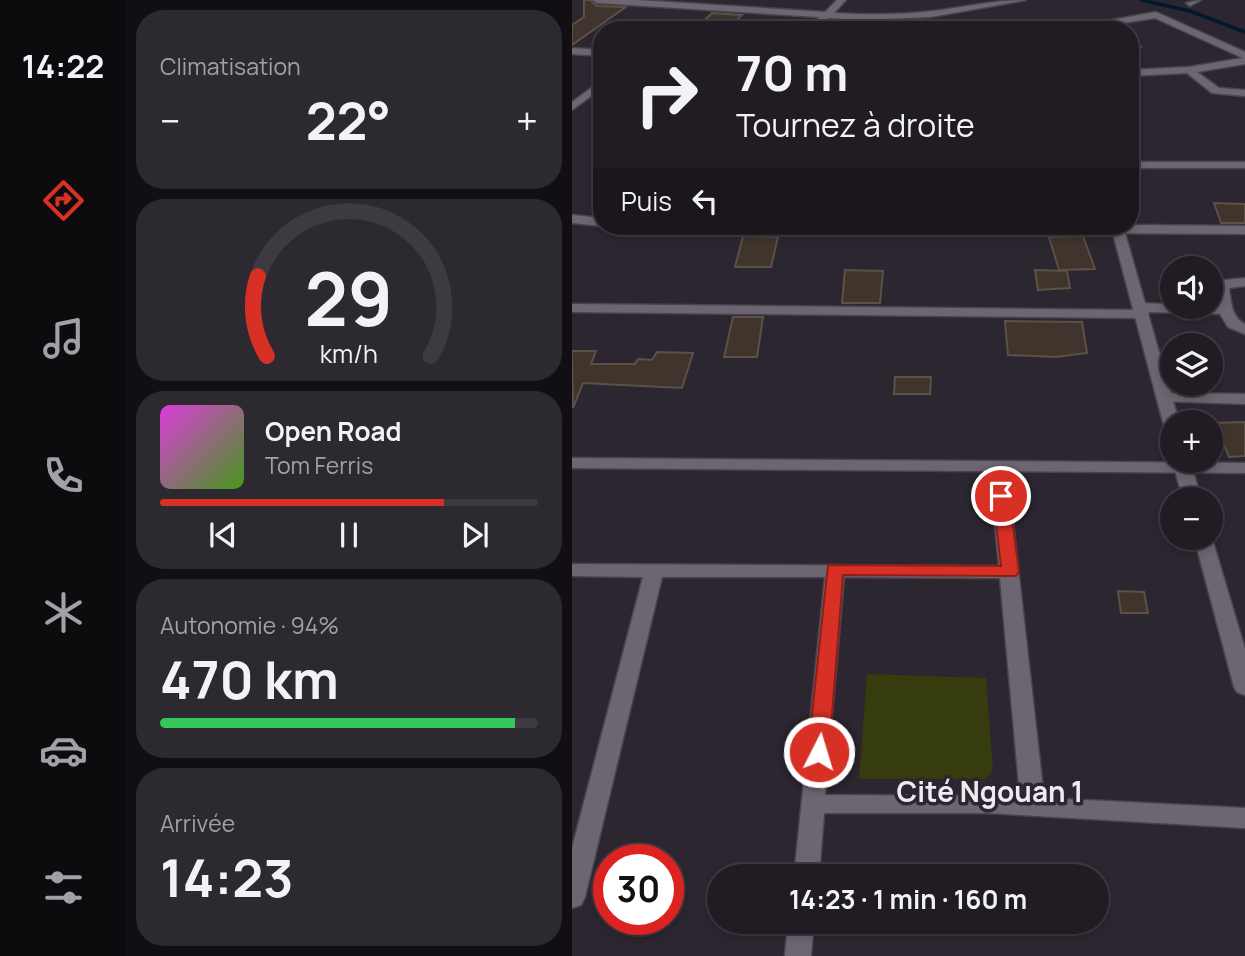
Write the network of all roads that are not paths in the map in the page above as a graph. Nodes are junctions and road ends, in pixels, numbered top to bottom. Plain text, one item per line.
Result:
1 (597, 0) edge
2 (842, 0) edge
3 (912, 0) edge
4 (1022, 0) edge
5 (828, 15) junction
6 (900, 16) junction
7 (821, 21) edge
8 (1116, 21) edge
9 (572, 51) edge
10 (593, 52) edge
11 (1245, 59) edge
12 (1189, 70) junction
13 (1139, 73) edge
14 (593, 90) edge
15 (1245, 93) edge
16 (572, 107) edge
17 (1139, 165) edge
18 (1245, 165) edge
19 (572, 219) edge
20 (593, 221) edge
21 (1139, 228) edge
22 (1245, 230) edge
23 (1119, 235) edge
24 (1245, 282) edge
25 (572, 307) edge
26 (1142, 310) junction
27 (1225, 310) junction
28 (1245, 330) edge
29 (1165, 398) junction
30 (1245, 399) edge
31 (1168, 410) edge
32 (572, 463) edge
33 (1160, 464) edge
34 (1223, 467) edge
35 (1245, 468) edge
36 (1001, 496) dead end
37 (1207, 550) edge
38 (835, 569) junction
39 (572, 570) edge
40 (654, 570) junction
41 (1010, 572) junction
42 (1245, 687) edge
43 (814, 804) junction
44 (1033, 806) junction
45 (1245, 818) edge
46 (807, 864) edge
47 (572, 897) edge
48 (800, 934) edge
49 (798, 956) edge

1 - 5 street
2 - 5 street
3 - 6 street
4 - 6 street
5 - 6 street
5 - 7 street
8 - 11 street
9 - 10 street
11 - 12 street
12 - 13 street
12 - 15 street
14 - 16 street
17 - 18 street
19 - 20 street
21 - 22 street
23 - 26 street
24 - 27 street
25 - 26 street
26 - 27 street
26 - 29 street
27 - 28 street
29 - 30 street
29 - 31 street
32 - 33 street
34 - 35 street
36 - 41 street
37 - 42 street
38 - 40 street
38 - 41 street
38 - 43 street
39 - 40 street
40 - 47 street
41 - 44 street
43 - 44 street
43 - 46 street
44 - 45 street
48 - 49 street

